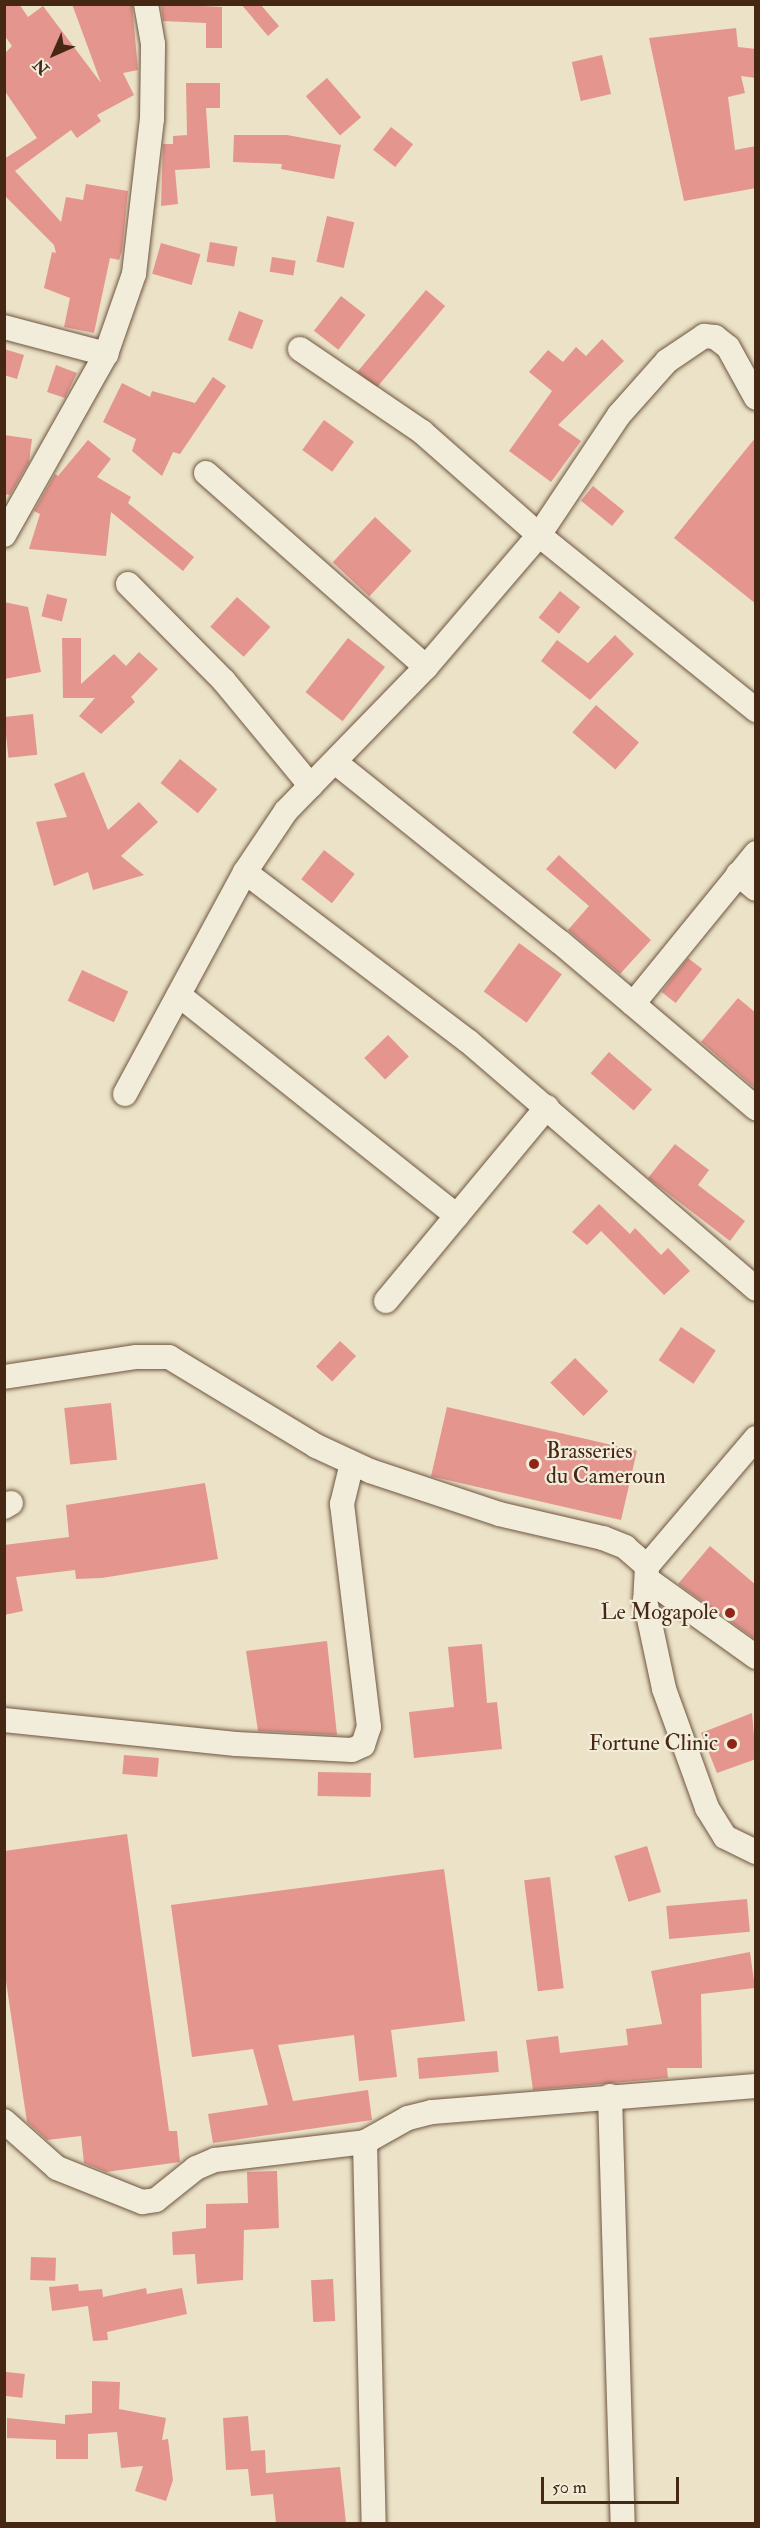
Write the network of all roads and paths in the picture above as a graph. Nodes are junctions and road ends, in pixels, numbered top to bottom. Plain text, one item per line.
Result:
1 (146, 4) edge
2 (4, 327) edge
3 (300, 349) dead end
4 (106, 354) junction
5 (756, 398) edge
6 (206, 472) dead end
7 (14, 504) edge
8 (539, 535) junction
9 (4, 536) edge
10 (128, 584) dead end
11 (426, 667) junction
12 (756, 710) edge
13 (335, 762) junction
14 (311, 786) junction
15 (756, 853) edge
16 (245, 872) junction
17 (747, 882) edge
18 (179, 995) junction
19 (633, 1004) junction
20 (126, 1094) dead end
21 (547, 1107) junction
22 (756, 1108) edge
23 (457, 1216) junction
24 (756, 1289) edge
25 (386, 1302) dead end
26 (4, 1377) edge
27 (752, 1448) edge
28 (352, 1462) junction
29 (647, 1573) junction
30 (756, 1657) edge
31 (4, 1720) edge
32 (756, 1852) edge
33 (756, 2086) edge
34 (610, 2096) junction
35 (4, 2121) edge
36 (365, 2142) junction
37 (374, 2523) edge
38 (623, 2523) edge

1 - 4 street
2 - 4 street
3 - 8 street
4 - 7 street
5 - 8 street
6 - 11 street
7 - 9 street
8 - 11 street
8 - 12 street
10 - 14 street
11 - 13 street
13 - 14 street
13 - 19 street
14 - 16 street
15 - 17 street
16 - 18 street
16 - 21 street
17 - 19 street
18 - 20 street
18 - 23 street
19 - 22 street
21 - 23 street
21 - 24 street
23 - 25 street
26 - 28 street
27 - 29 street
28 - 29 street
28 - 31 street
29 - 30 street
29 - 32 street
33 - 34 street
34 - 36 street
34 - 38 street
35 - 36 street
36 - 37 street

